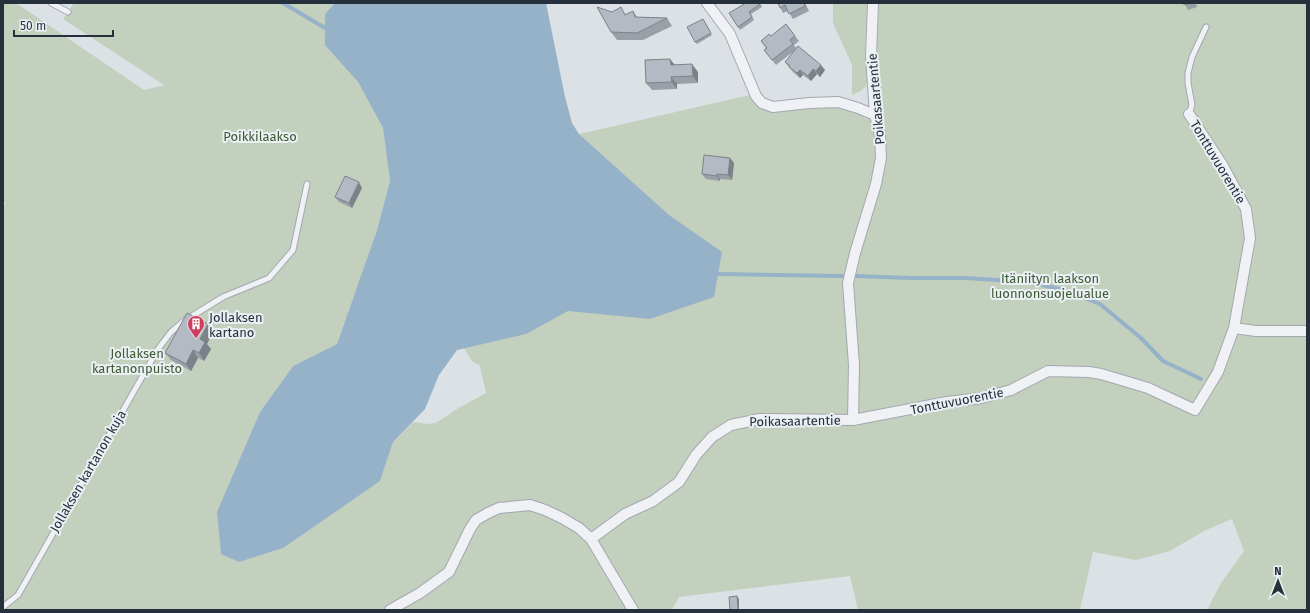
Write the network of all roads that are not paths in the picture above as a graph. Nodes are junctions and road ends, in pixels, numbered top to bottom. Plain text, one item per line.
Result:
1 (51, 3) edge
2 (707, 3) edge
3 (873, 3) edge
4 (68, 12) dead end
5 (1206, 27) dead end
6 (1189, 114) joint
7 (875, 115) junction
8 (307, 184) dead end
9 (1234, 328) junction
10 (1307, 331) edge
11 (853, 420) junction
12 (591, 539) junction
13 (3, 607) edge
14 (390, 610) edge
15 (633, 610) edge

1 - 4 lane
2 - 7 street
3 - 7 street, Poikasaartentie
5 - 6 lane
6 - 9 street, Tonttuvuorentie
7 - 11 street, Poikasaartentie
8 - 13 lane, Jollaksen kartanon kuja
9 - 10 street
9 - 11 street, Tonttuvuorentie
11 - 12 street, Poikasaartentie
12 - 14 street
12 - 15 street

